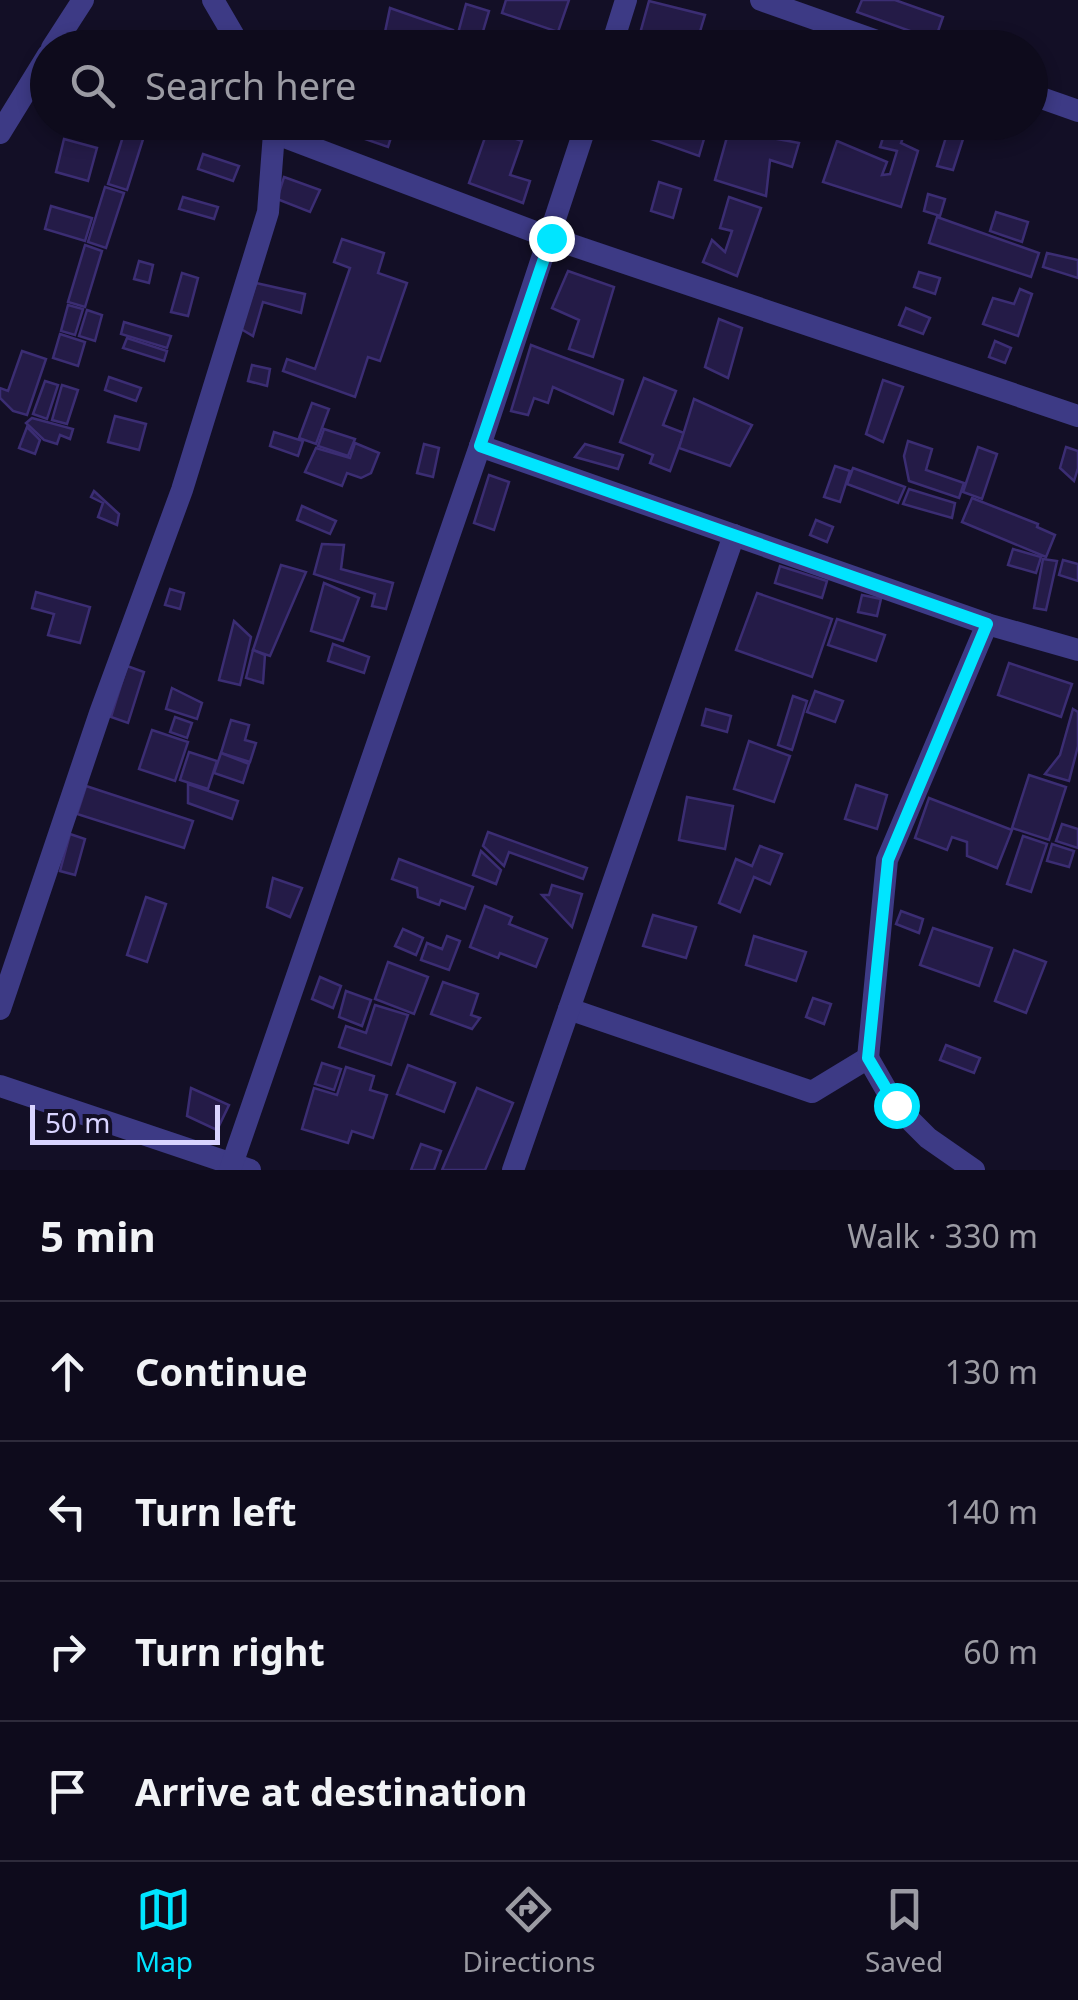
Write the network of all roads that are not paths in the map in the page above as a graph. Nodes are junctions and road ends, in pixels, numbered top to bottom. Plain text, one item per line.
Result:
1 (82, 0) edge
2 (212, 0) edge
3 (626, 0) edge
4 (761, 0) edge
5 (63, 30) edge
6 (231, 30) edge
7 (617, 30) edge
8 (846, 30) edge
9 (30, 85) edge
10 (1048, 100) edge
11 (1078, 111) edge
12 (0, 134) edge
13 (271, 140) edge
14 (302, 140) edge
15 (581, 140) edge
16 (551, 238) junction
17 (1078, 416) edge
18 (480, 446) junction
19 (734, 535) junction
20 (987, 624) junction
21 (1078, 650) edge
22 (0, 1008) edge
23 (569, 1010) junction
24 (868, 1058) junction
25 (0, 1086) edge
26 (237, 1168) edge
27 (513, 1170) edge
28 (974, 1170) edge

1 - 5 street
2 - 6 street
3 - 7 street
4 - 8 street
9 - 12 street
10 - 11 street
13 - 22 street
14 - 16 street
15 - 16 street
16 - 17 street
16 - 18 street
18 - 19 street
18 - 26 street
19 - 20 street
19 - 23 street
20 - 21 street
20 - 24 street
23 - 24 street
23 - 27 street
24 - 28 street
25 - 26 street

